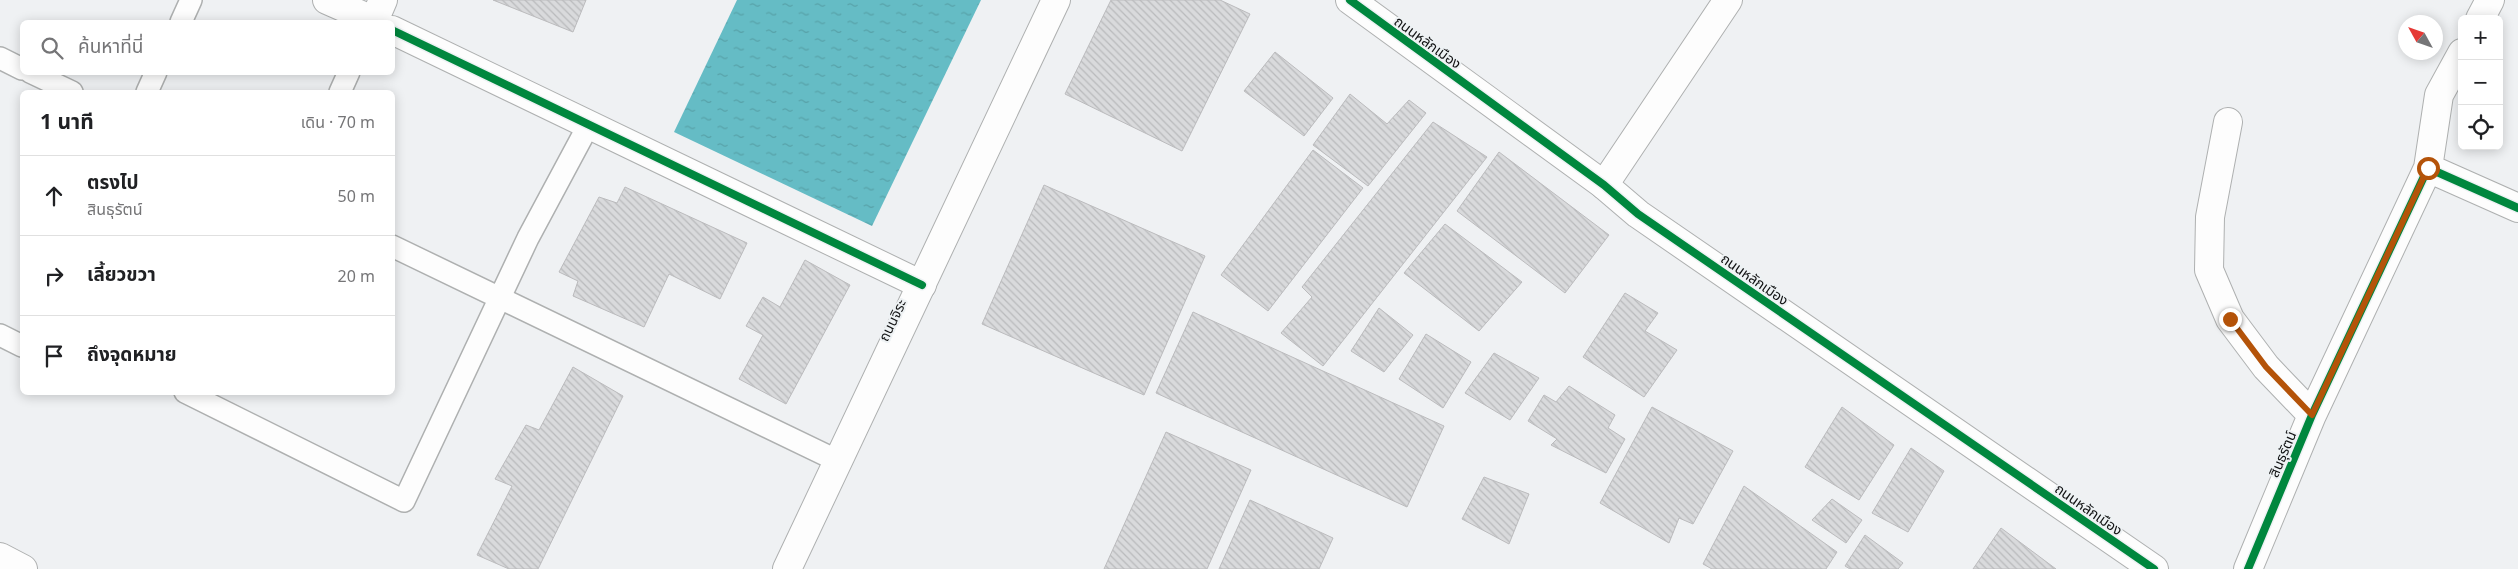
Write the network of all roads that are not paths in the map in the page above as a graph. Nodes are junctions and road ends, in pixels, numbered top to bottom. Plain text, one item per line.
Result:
1 (191, 0) edge
2 (327, 0) edge
3 (1056, 0) edge
4 (1350, 0) edge
5 (1728, 0) edge
6 (2490, 0) edge
7 (2482, 15) edge
8 (380, 19) edge
9 (182, 20) edge
10 (395, 27) edge
11 (0, 58) edge
12 (2458, 60) edge
13 (20, 68) edge
14 (36, 75) edge
15 (155, 75) edge
16 (348, 75) edge
17 (68, 90) edge
18 (148, 90) edge
19 (341, 90) edge
20 (2228, 122) dead end
21 (588, 126) junction
22 (2428, 168) junction
23 (1604, 185) junction
24 (2518, 208) edge
25 (395, 247) edge
26 (922, 286) junction
27 (500, 298) junction
28 (0, 335) edge
29 (20, 345) edge
30 (195, 395) edge
31 (2312, 415) junction
32 (838, 460) junction
33 (0, 557) edge
34 (24, 569) edge
35 (787, 569) edge
36 (2154, 569) edge
37 (2248, 569) edge

1 - 9 lane
2 - 8 street
3 - 26 street, ถนนจิระ
4 - 23 street, ถนนหลักเมือง
5 - 23 street
6 - 7 street
10 - 21 street
11 - 13 lane
12 - 22 street, สินธุรัตน์
14 - 17 lane
15 - 18 lane
16 - 19 lane
20 - 31 street
21 - 26 street
21 - 27 lane
22 - 24 street
22 - 31 street, สินธุรัตน์
23 - 36 street, ถนนหลักเมือง
25 - 27 lane
26 - 32 street, ถนนจิระ
27 - 30 lane
27 - 32 lane
28 - 29 lane
31 - 37 street, สินธุรัตน์
32 - 35 street, ถนนจิระ
33 - 34 street

